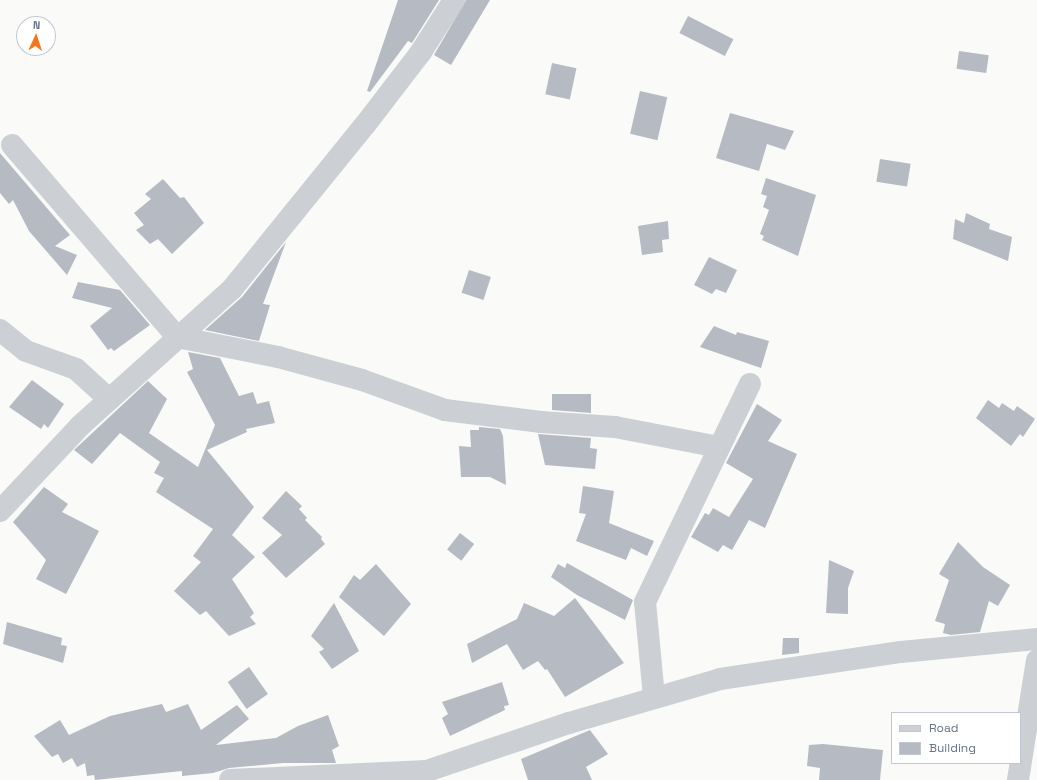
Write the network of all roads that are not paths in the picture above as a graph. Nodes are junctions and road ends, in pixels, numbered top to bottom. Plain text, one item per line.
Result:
1 (454, 0) edge
2 (12, 145) dead end
3 (0, 330) edge
4 (177, 337) junction
5 (750, 384) dead end
6 (109, 399) junction
7 (719, 447) junction
8 (0, 511) edge
9 (1037, 639) edge
10 (1037, 660) edge
11 (654, 697) junction
12 (1021, 757) edge
13 (1020, 764) edge
14 (230, 780) edge
15 (1018, 780) edge

1 - 4 street
2 - 4 street
3 - 6 street
4 - 6 street
4 - 7 street
5 - 7 street
6 - 8 street
7 - 11 street
9 - 11 street
10 - 12 street
11 - 14 street
13 - 15 street

